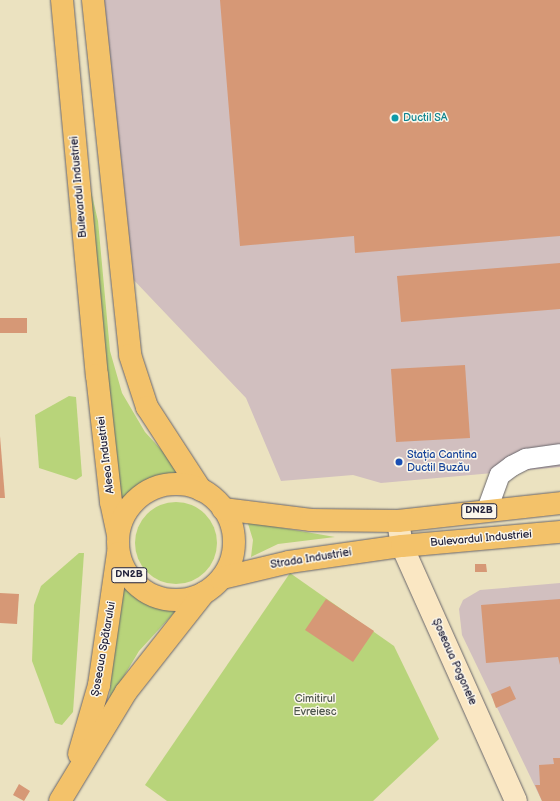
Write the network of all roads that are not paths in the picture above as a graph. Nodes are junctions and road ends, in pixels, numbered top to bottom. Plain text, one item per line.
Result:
1 (62, 0) edge
2 (93, 0) edge
3 (97, 375) joint
4 (560, 454) edge
5 (201, 490) junction
6 (560, 503) edge
7 (223, 509) junction
8 (487, 510) junction
9 (398, 521) junction
10 (560, 532) edge
11 (118, 544) junction
12 (402, 546) junction
13 (222, 578) junction
14 (204, 593) junction
15 (64, 795) edge
16 (516, 801) edge

1 - 3 main road, Bulevardul Industriei
2 - 5 main road
3 - 11 main road, Aleea Industriei
4 - 8 street
5 - 7 main road, Șoseaua Spătarului / DN2B
5 - 11 main road, Șoseaua Spătarului / DN2B
6 - 8 main road, DN2B
7 - 9 main road, DN2B
7 - 13 main road, Șoseaua Spătarului / DN2B
8 - 9 main road, DN2B
9 - 12 main road, Șoseaua Pogonele
10 - 12 main road, Bulevardul Industriei / DN2B
11 - 14 main road, Șoseaua Spătarului / DN2B
11 - 15 main road, Șoseaua Spătarului / DN2B
12 - 13 main road, Strada Industriei / DN2B
12 - 16 main road, Șoseaua Pogonele
13 - 14 main road, Șoseaua Spătarului / DN2B
14 - 15 main road, Șoseaua Spătarului / DN2B

